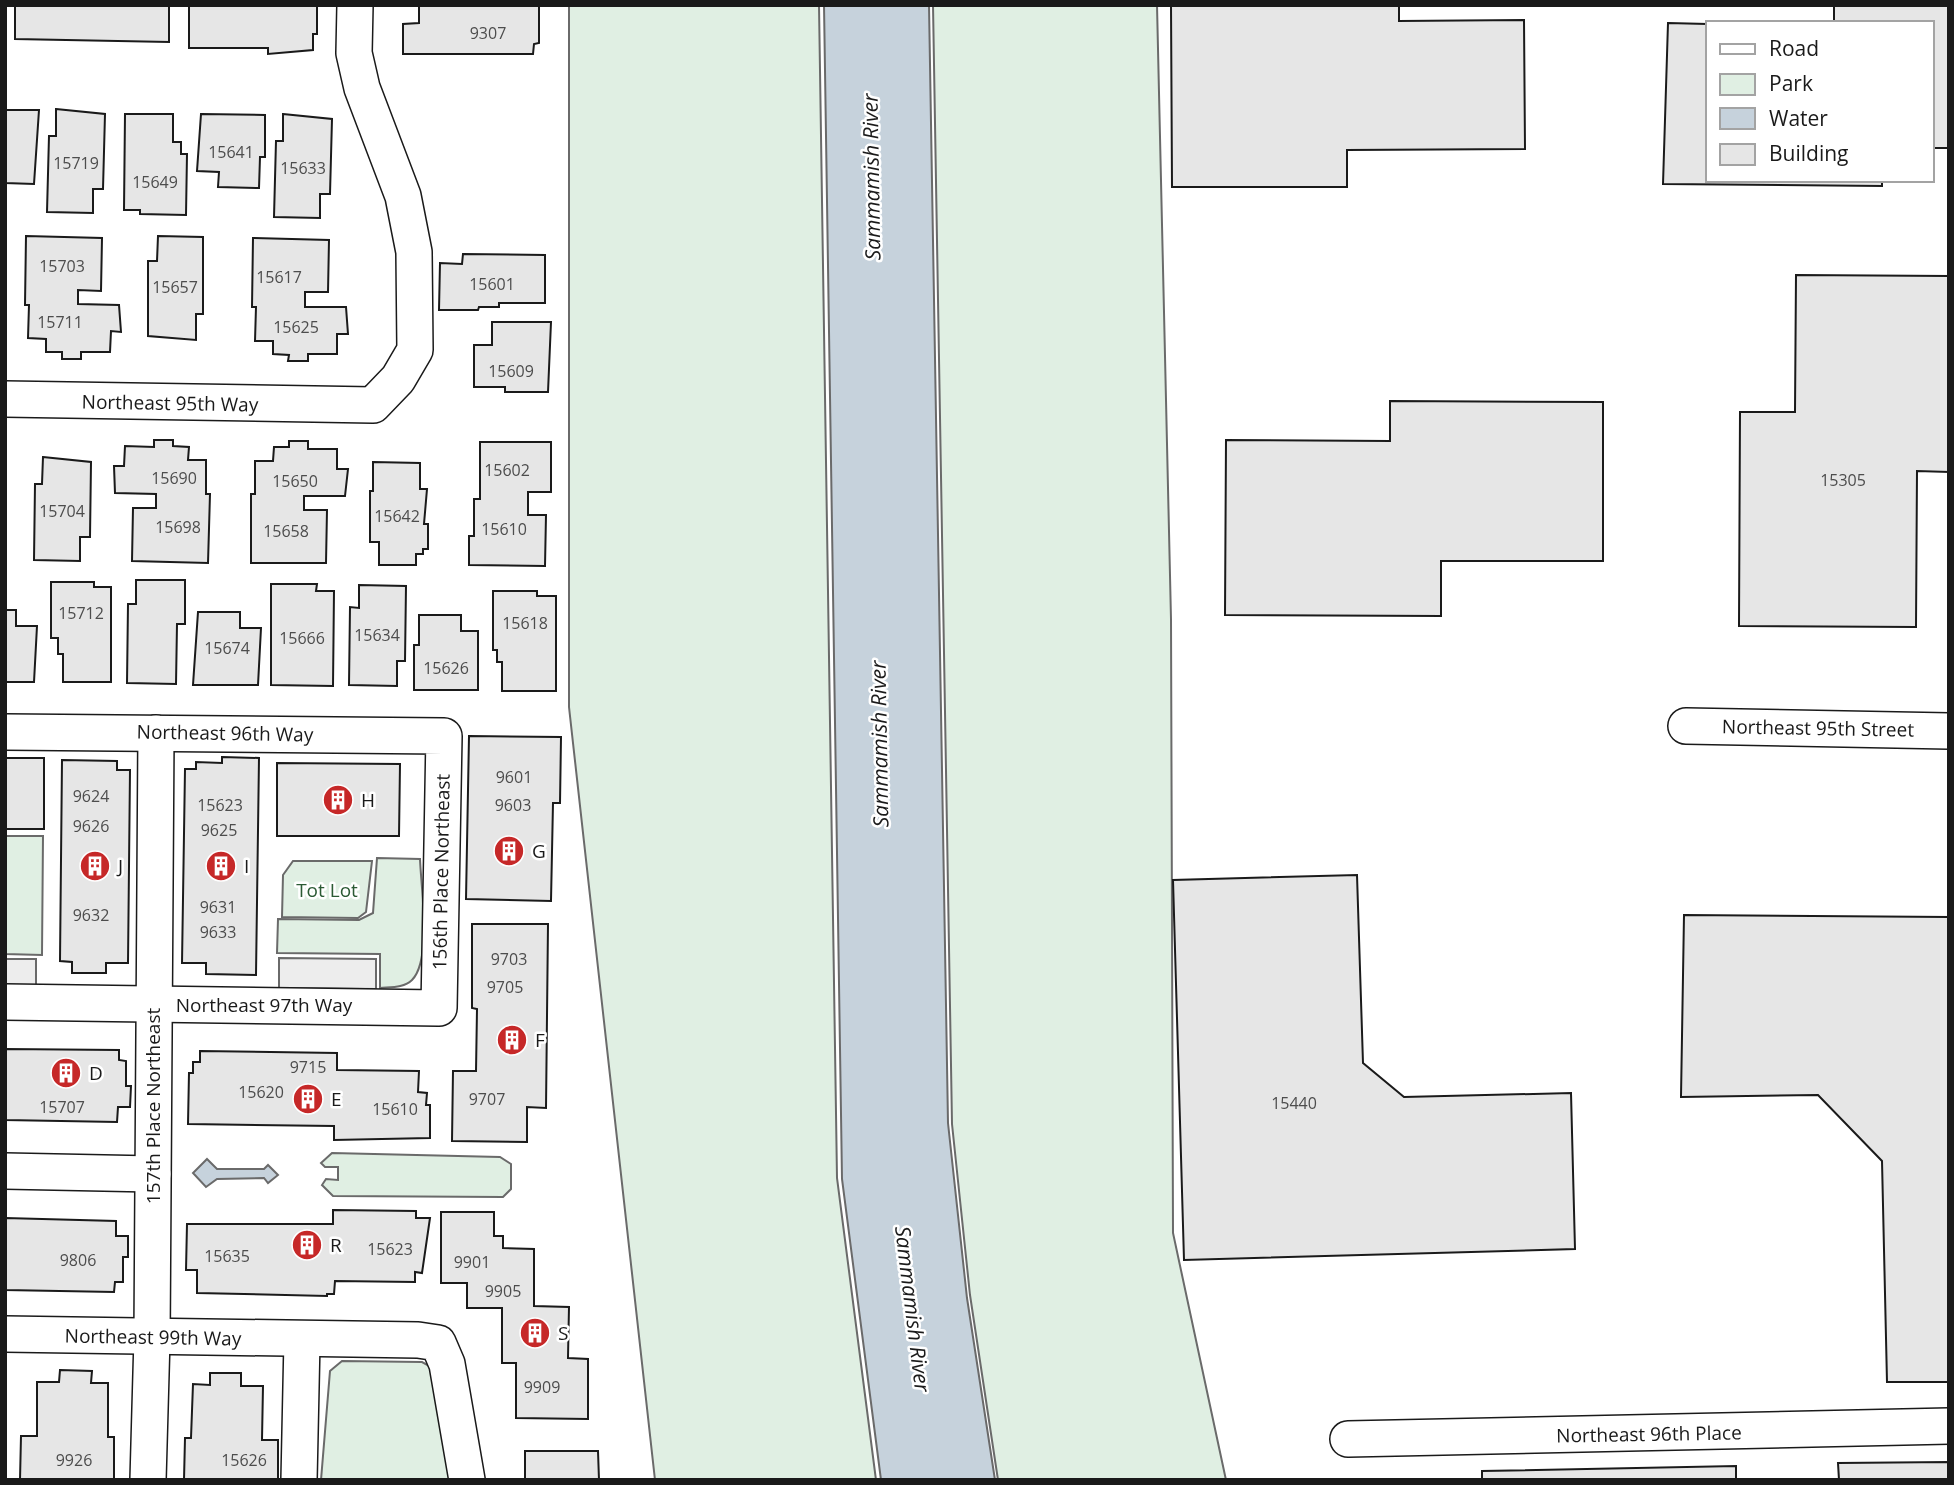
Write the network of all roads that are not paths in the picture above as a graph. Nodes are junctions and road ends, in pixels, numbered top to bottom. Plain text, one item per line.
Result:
1 (355, 5) edge
2 (5, 399) edge
3 (1686, 726) dead end
4 (1949, 731) edge
5 (5, 732) edge
6 (156, 733) junction
7 (444, 736) joint
8 (5, 1002) edge
9 (154, 1005) junction
10 (439, 1008) joint
11 (5, 1171) edge
12 (153, 1174) junction
13 (5, 1334) edge
14 (152, 1338) junction
15 (302, 1340) junction
16 (1949, 1426) edge
17 (1348, 1439) dead end
18 (148, 1480) edge
19 (299, 1480) edge
20 (467, 1480) edge

1 - 2 street, Northeast 95th Way
3 - 4 street, Northeast 95th Street
5 - 6 street, Northeast 96th Way
6 - 7 street, Northeast 96th Way
6 - 9 street, 157th Place Northeast
7 - 10 street, 156th Place Northeast
8 - 9 street, Northeast 97th Way
9 - 10 street, Northeast 97th Way
9 - 12 street, 157th Place Northeast
11 - 12 street
12 - 14 street, 157th Place Northeast
13 - 14 street, Northeast 99th Way
14 - 15 street, Northeast 99th Way
14 - 18 street, 157th Place Northeast
15 - 19 street
15 - 20 street, Northeast 99th Way
16 - 17 street, Northeast 96th Place

